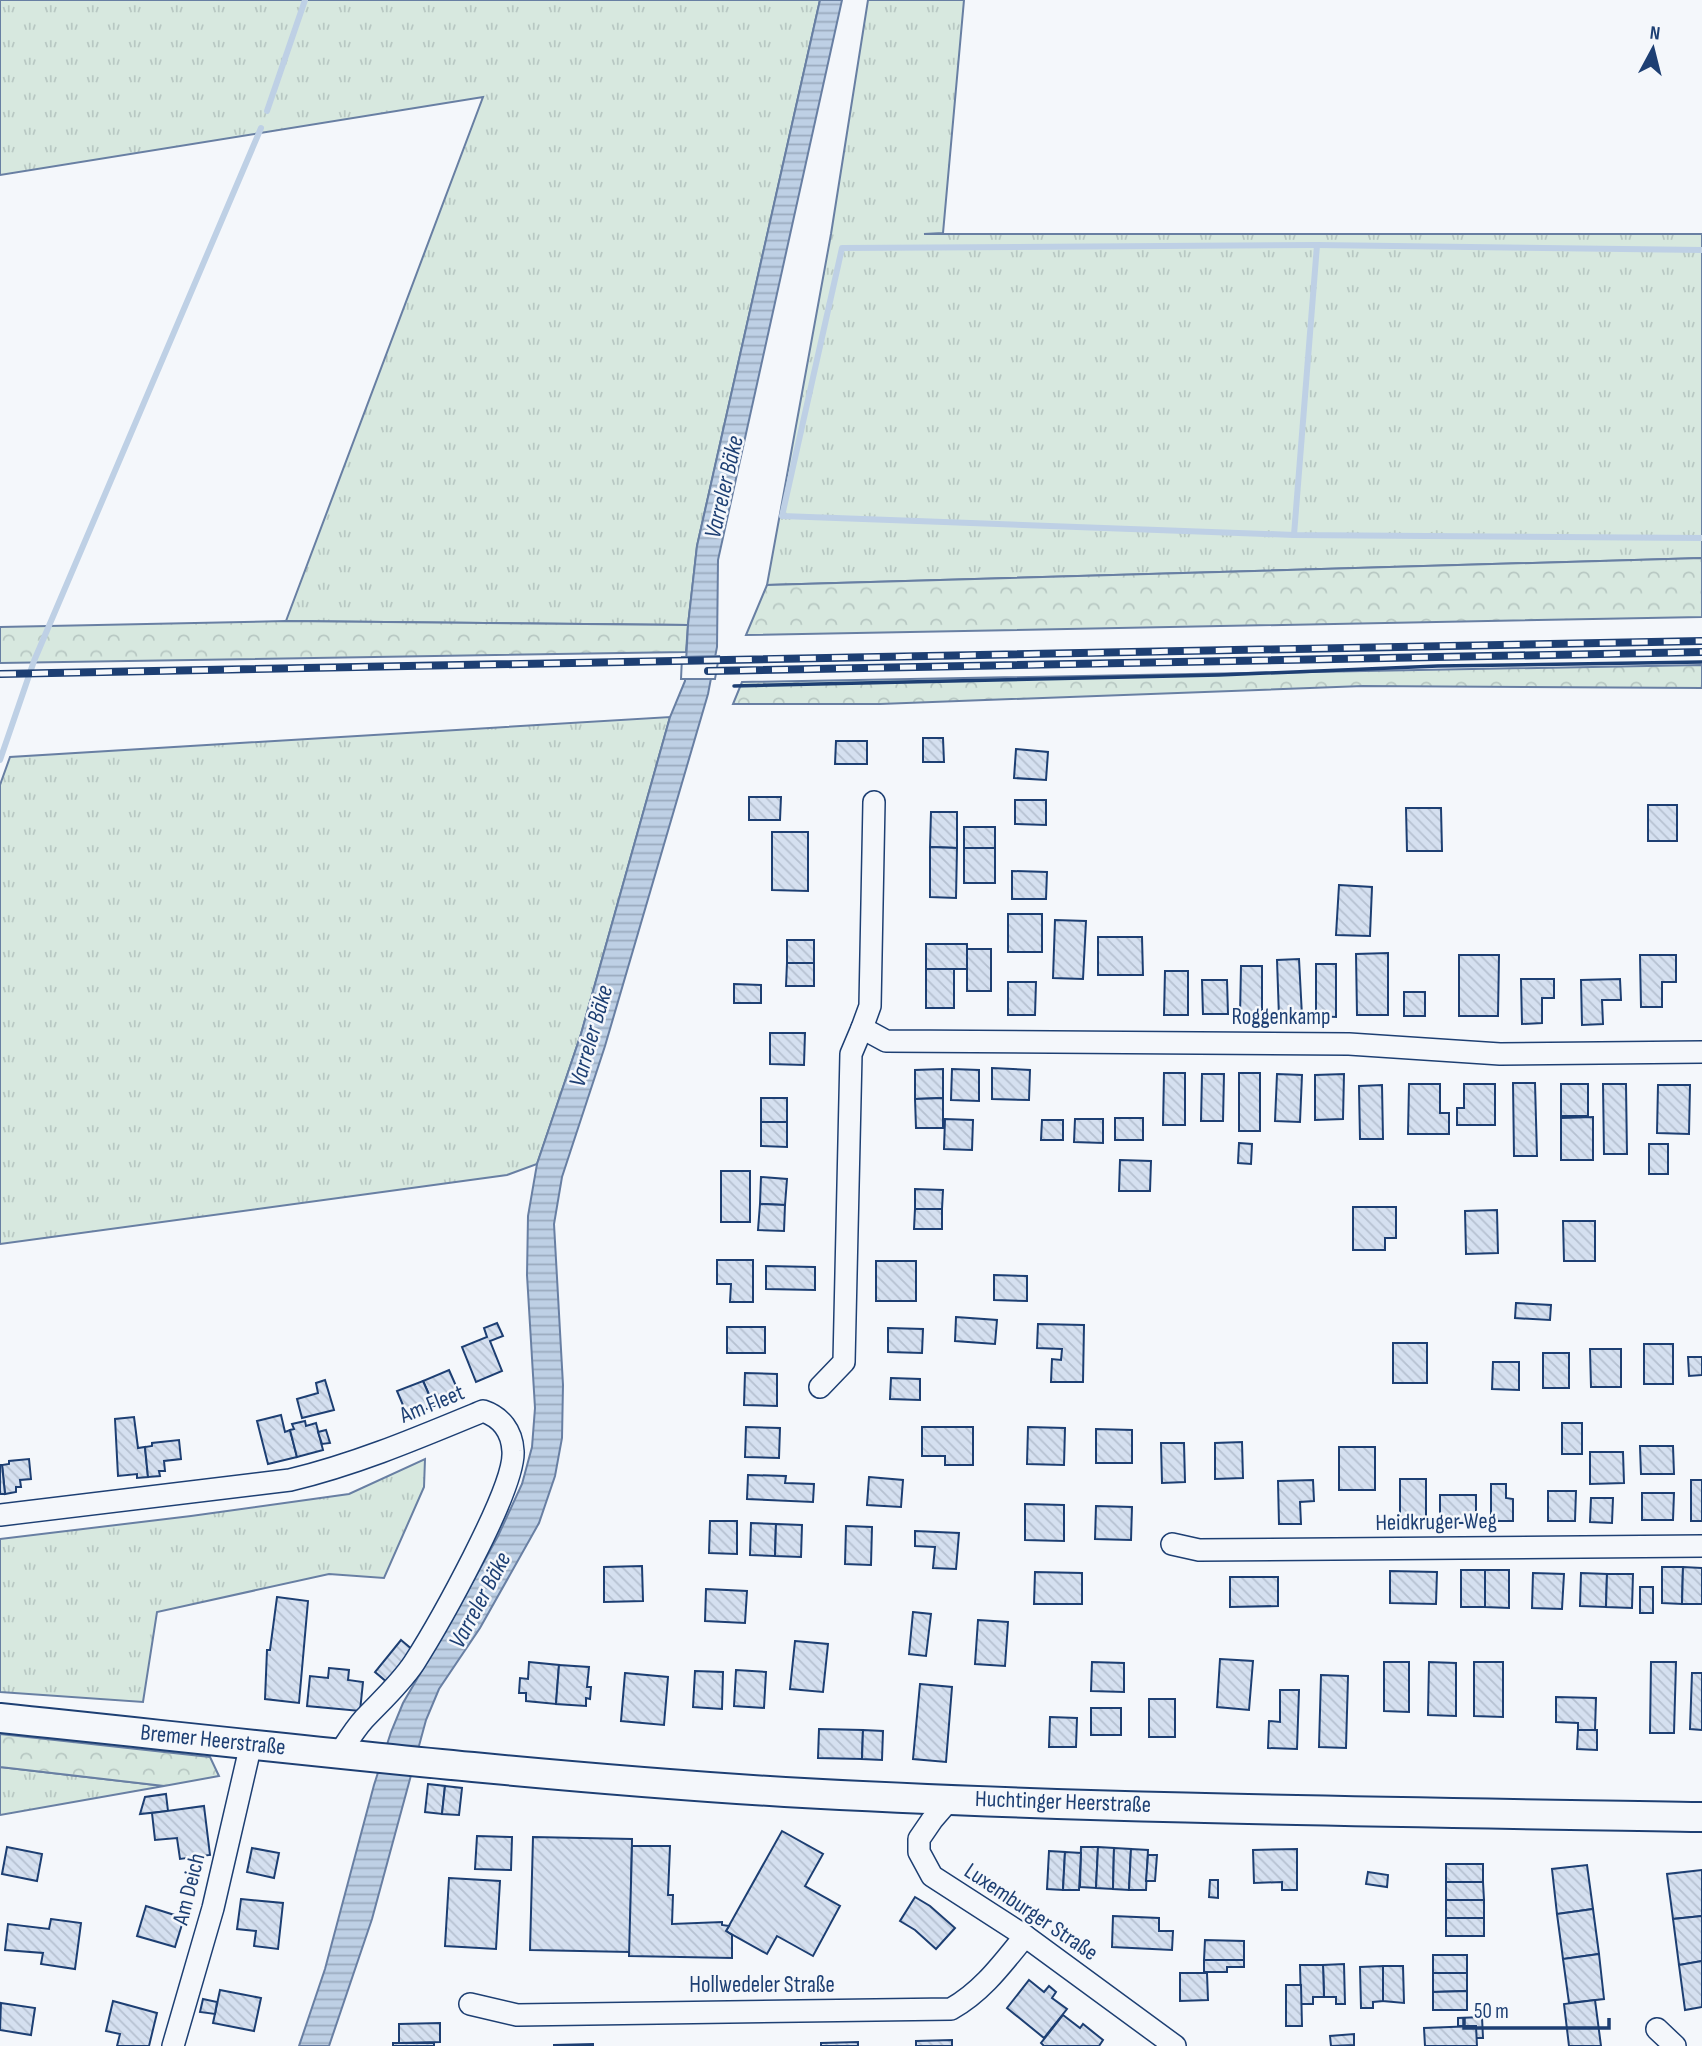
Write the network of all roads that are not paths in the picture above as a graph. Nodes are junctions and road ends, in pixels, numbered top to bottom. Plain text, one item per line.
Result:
1 (874, 802) dead end
2 (862, 1028) junction
3 (1702, 1052) edge
4 (820, 1387) dead end
5 (0, 1515) edge
6 (1172, 1544) dead end
7 (1702, 1546) edge
8 (0, 1718) edge
9 (251, 1744) junction
10 (339, 1754) junction
11 (421, 1762) joint
12 (951, 1798) junction
13 (1702, 1817) edge
14 (1025, 1936) junction
15 (470, 2004) dead end
16 (1657, 2029) dead end
17 (173, 2046) edge
18 (1175, 2046) edge
19 (1675, 2046) edge

1 - 2 street
2 - 3 street, Roggenkamp
2 - 4 street
5 - 10 street, Am Fleet
6 - 7 street, Heidkruger Weg
8 - 9 main road, Bremer Heerstraße
9 - 10 main road, Bremer Heerstraße
9 - 17 street, Am Deich
10 - 11 main road, Bremer Heerstraße
11 - 12 main road, Huchtinger Heerstraße
12 - 13 main road, Huchtinger Heerstraße
12 - 14 street, Luxemburger Straße
14 - 15 street, Hollwedeler Straße
14 - 18 street, Luxemburger Straße
16 - 19 street

